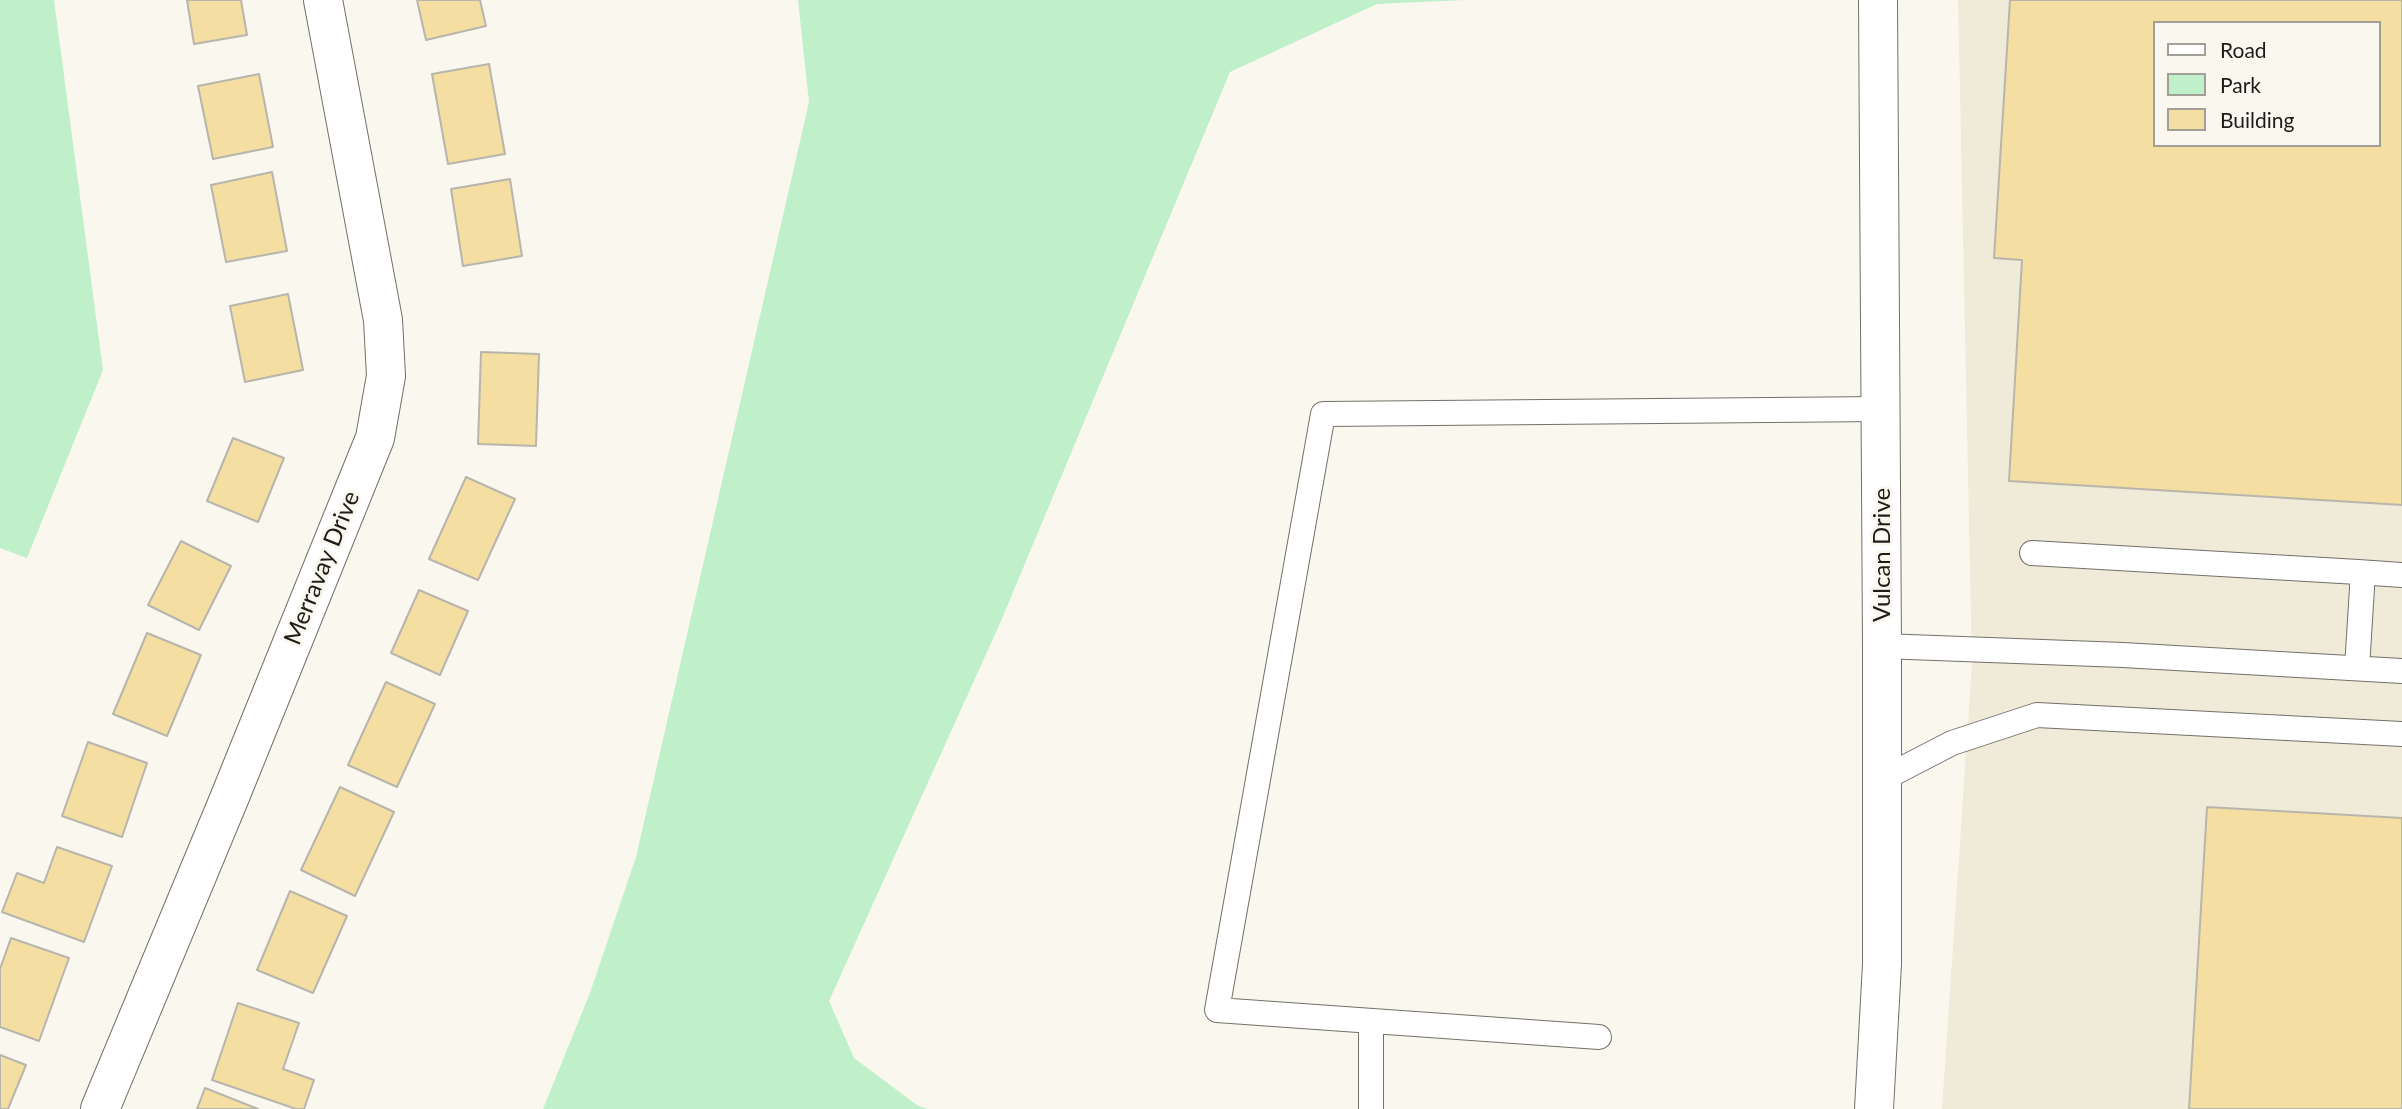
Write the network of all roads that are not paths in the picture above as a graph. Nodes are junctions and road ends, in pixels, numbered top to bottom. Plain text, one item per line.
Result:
1 (323, 0) edge
2 (1878, 0) edge
3 (1881, 409) junction
4 (2032, 554) dead end
5 (2358, 572) junction
6 (2402, 575) edge
7 (1882, 646) junction
8 (2357, 668) junction
9 (2402, 671) edge
10 (2402, 734) edge
11 (1882, 782) junction
12 (1371, 1021) junction
13 (1599, 1037) dead end
14 (100, 1109) edge
15 (1371, 1109) edge
16 (1874, 1109) edge

1 - 14 street, Merravay Drive
2 - 3 street, Vulcan Drive
3 - 7 street, Vulcan Drive
3 - 12 lane
4 - 5 lane
5 - 6 lane
5 - 8 lane
7 - 8 lane
7 - 11 street, Vulcan Drive
8 - 9 lane
10 - 11 lane
11 - 16 street, Vulcan Drive
12 - 13 lane
12 - 15 lane

